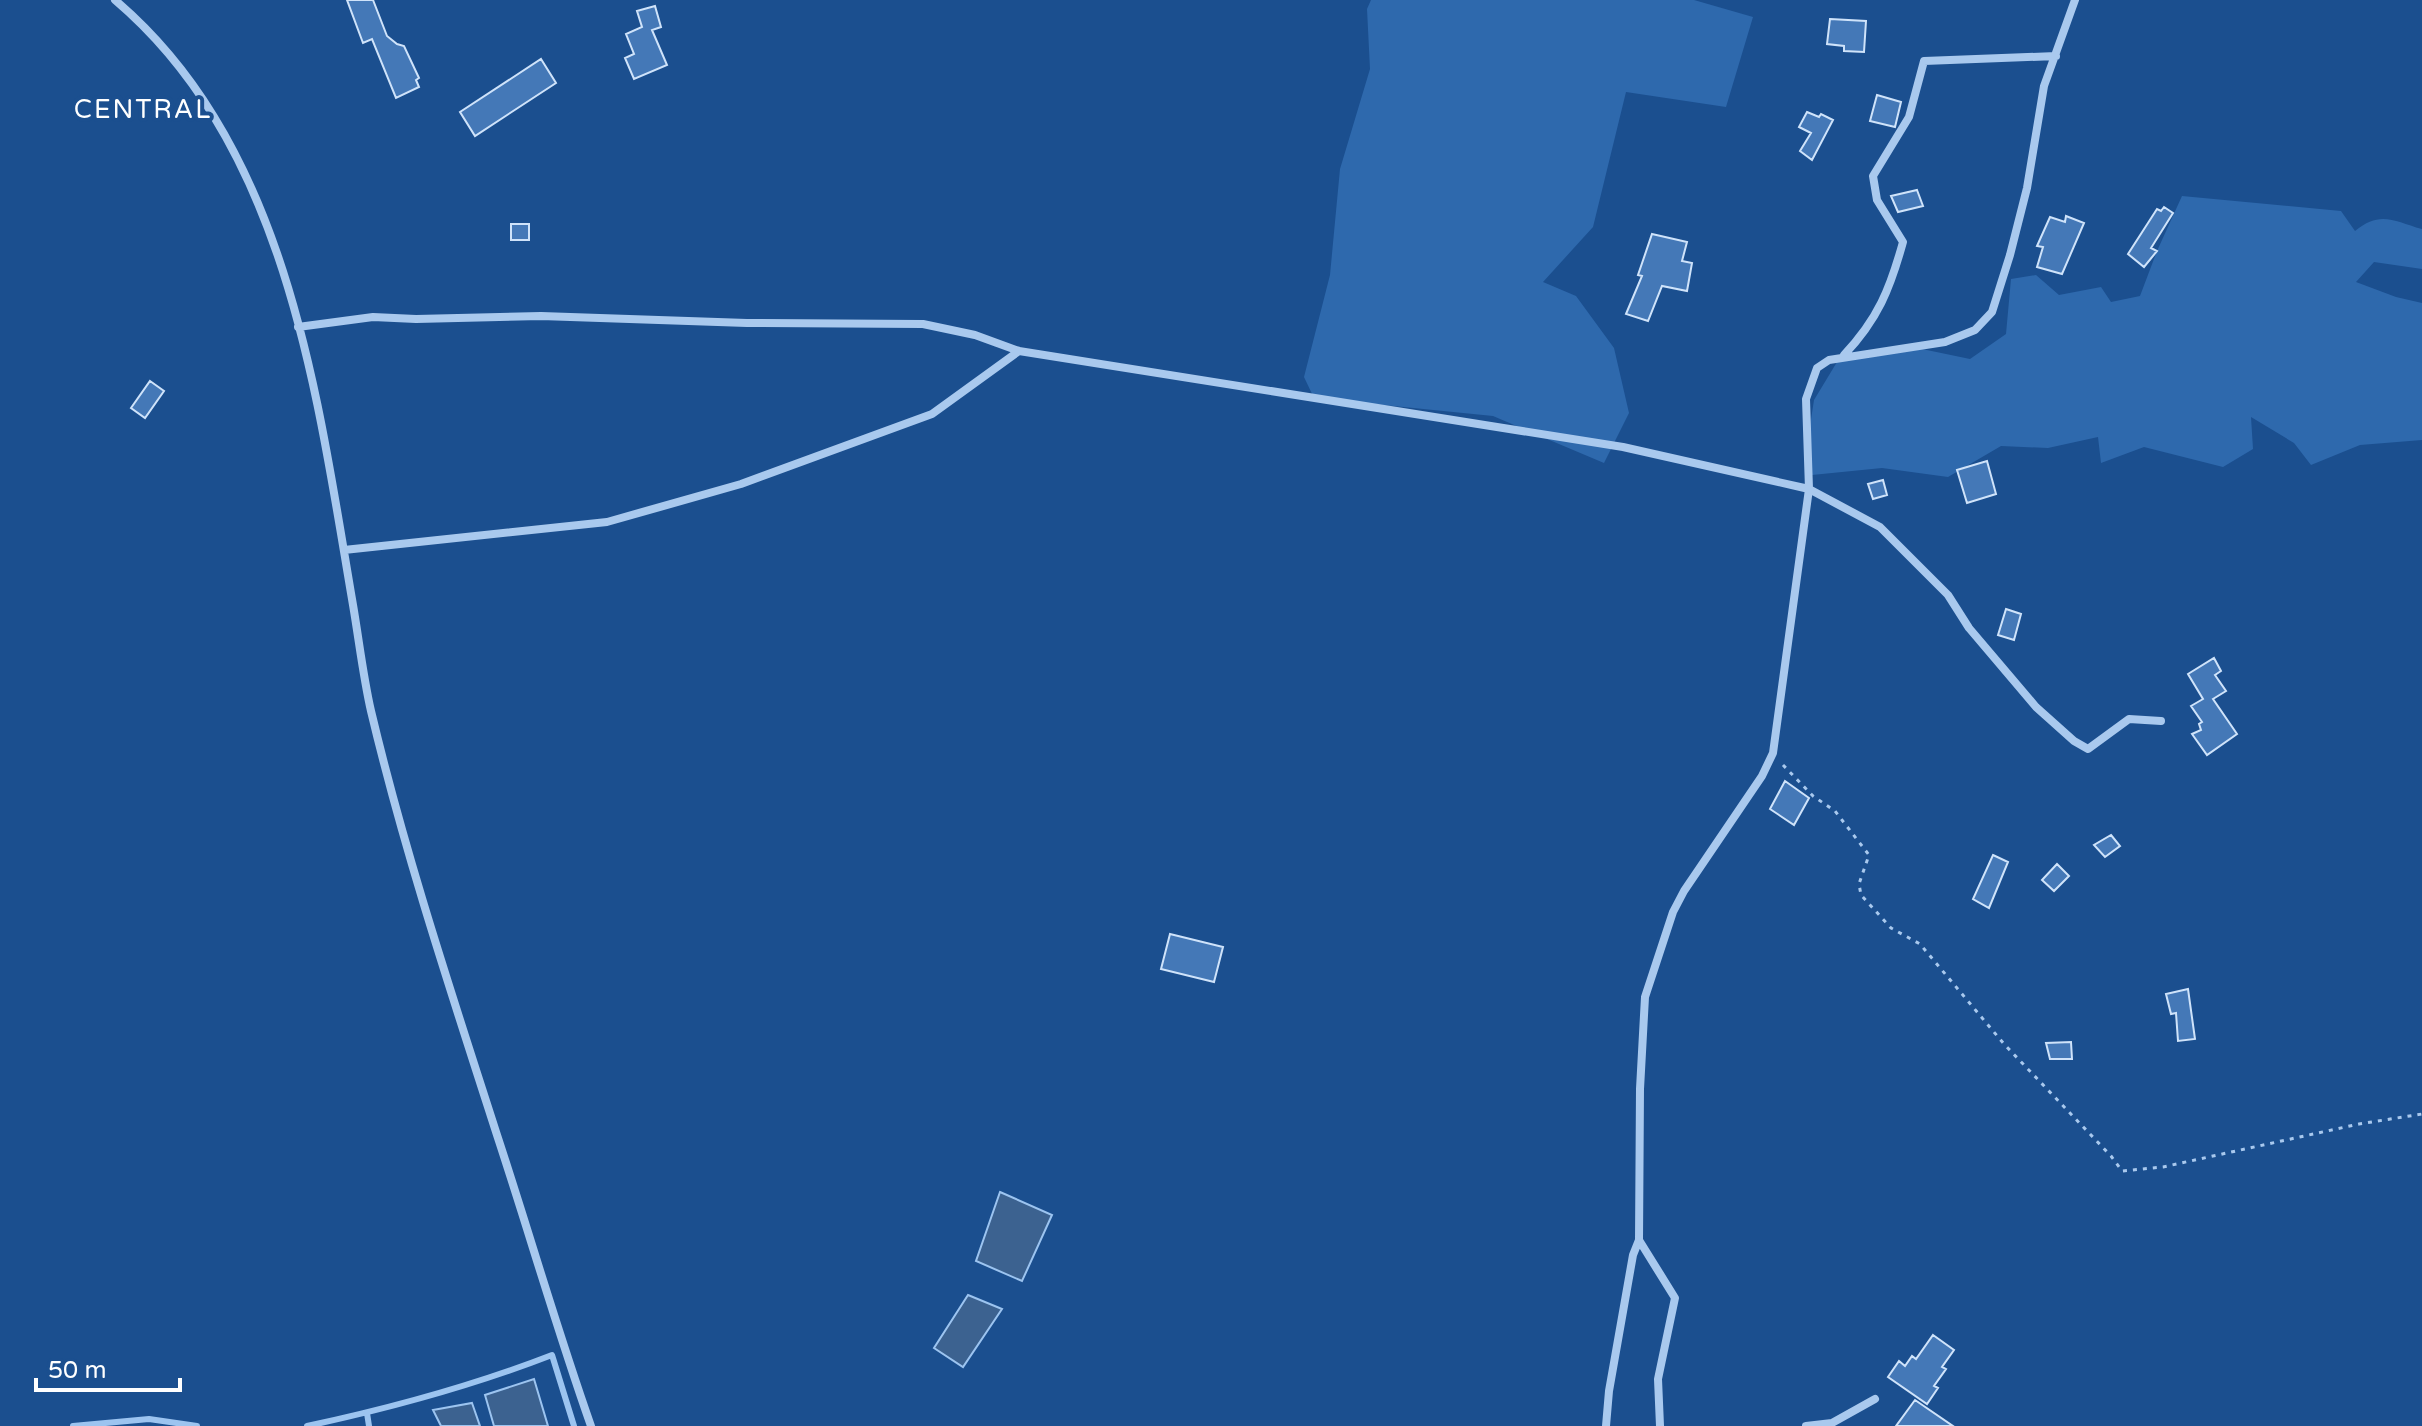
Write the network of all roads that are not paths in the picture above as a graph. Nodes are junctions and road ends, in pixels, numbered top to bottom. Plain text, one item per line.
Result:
1 (115, 0) edge
2 (2075, 0) edge
3 (2056, 56) junction
4 (298, 327) junction
5 (1019, 351) junction
6 (1843, 356) junction
7 (1809, 489) junction
8 (344, 550) junction
9 (2161, 721) dead end
10 (1639, 1240) junction
11 (1875, 1399) dead end
12 (591, 1426) edge
13 (1606, 1426) edge
14 (1660, 1426) edge
15 (1806, 1426) edge

1 - 4 street
2 - 3 street
3 - 6 street
3 - 6 street
4 - 5 street
4 - 8 street
5 - 7 street
5 - 8 street
6 - 7 street
7 - 9 street
7 - 10 street
8 - 12 street
10 - 13 street
10 - 14 street
11 - 15 street

